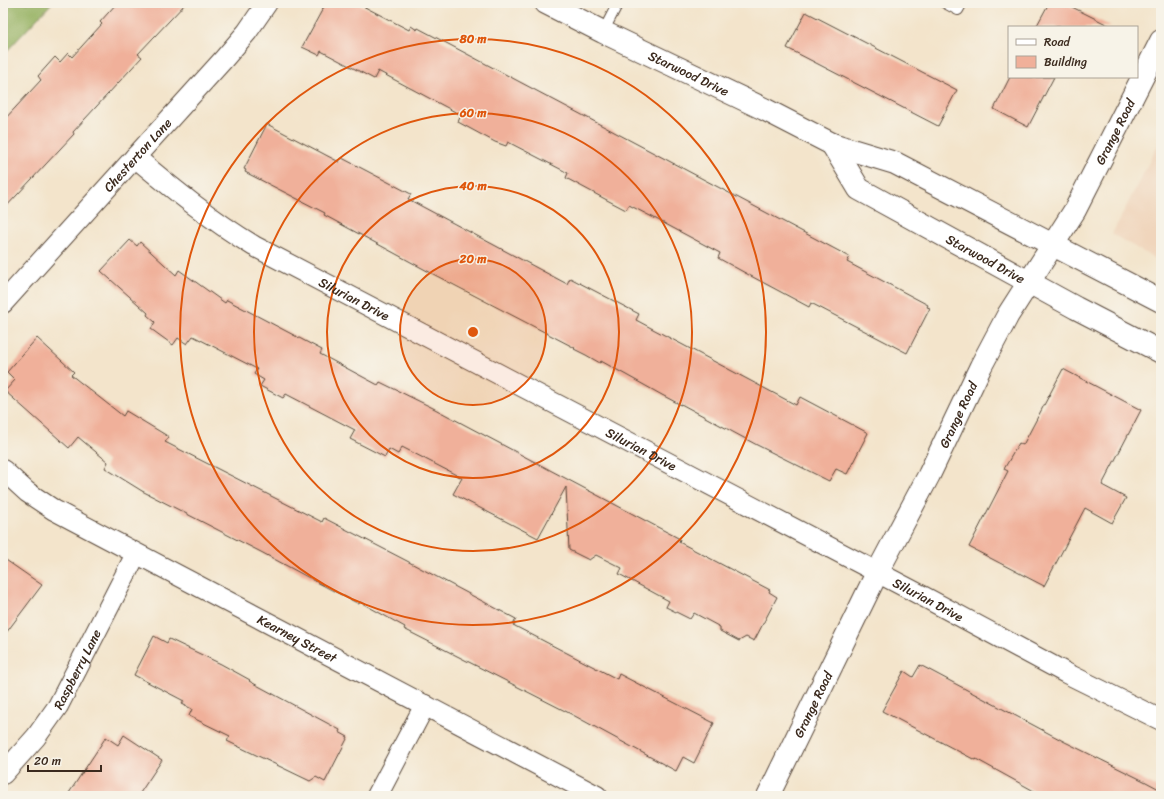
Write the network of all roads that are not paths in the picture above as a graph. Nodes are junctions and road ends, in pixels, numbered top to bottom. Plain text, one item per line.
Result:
1 (267, 3) edge
2 (546, 3) edge
3 (618, 3) edge
4 (945, 3) edge
5 (962, 3) edge
6 (603, 32) junction
7 (1161, 41) edge
8 (832, 144) junction
9 (135, 157) junction
10 (1053, 244) junction
11 (1029, 282) junction
12 (1161, 301) edge
13 (3, 303) edge
14 (1161, 352) edge
15 (3, 470) edge
16 (136, 554) junction
17 (877, 573) junction
18 (425, 705) junction
19 (1161, 720) edge
20 (3, 774) edge
21 (377, 796) edge
22 (597, 796) edge
23 (768, 796) edge

1 - 9 street, Chesterton Lane
2 - 6 street, Starwood Drive
3 - 6 lane
4 - 5 lane
6 - 8 street, Starwood Drive
7 - 10 street, Grange Road
8 - 10 street, Starwood Drive
8 - 11 street, Starwood Drive
9 - 13 street, Chesterton Lane
9 - 17 street, Silurian Drive
10 - 11 street, Grange Road
10 - 12 street, Starwood Drive
11 - 14 street, Starwood Drive
11 - 17 street, Grange Road
15 - 16 street, Kearney Street
16 - 18 street, Kearney Street
16 - 20 street, Raspberry Lane
17 - 19 street, Silurian Drive
17 - 23 street, Grange Road
18 - 21 street
18 - 22 street, Kearney Street

